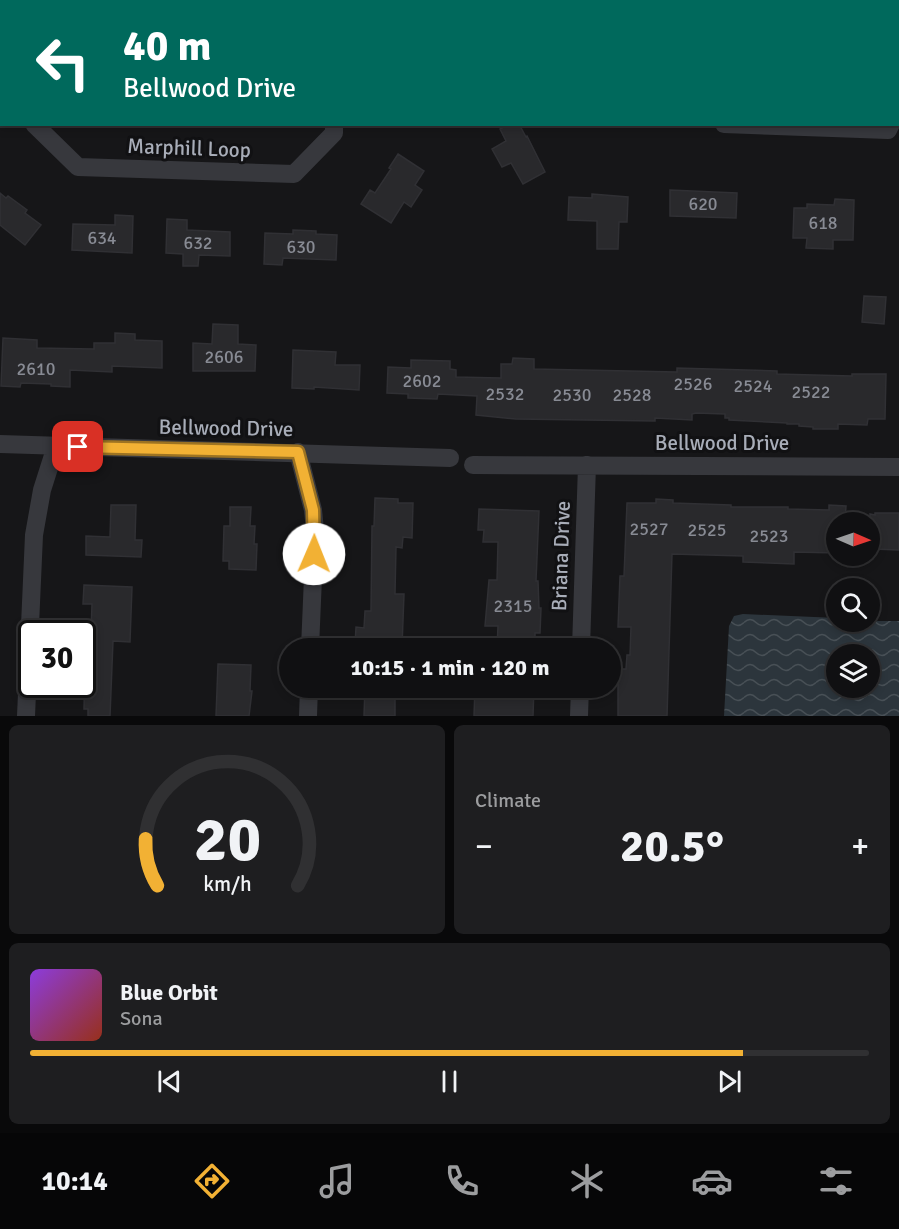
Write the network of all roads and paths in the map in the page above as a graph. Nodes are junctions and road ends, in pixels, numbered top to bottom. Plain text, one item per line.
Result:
1 (36, 126) edge
2 (334, 126) edge
3 (773, 126) edge
4 (890, 126) edge
5 (0, 444) edge
6 (56, 446) junction
7 (298, 452) junction
8 (450, 458) dead end
9 (473, 465) dead end
10 (587, 465) junction
11 (899, 466) edge
12 (310, 638) edge
13 (581, 638) edge
14 (309, 698) edge
15 (580, 698) edge
16 (26, 716) edge
17 (308, 716) edge
18 (579, 716) edge

1 - 2 street, Marphill Loop
3 - 4 street
5 - 6 street, Bellwood Drive
6 - 7 street, Bellwood Drive
6 - 16 street
7 - 8 street, Bellwood Drive
7 - 12 street
9 - 10 street, Bellwood Drive
10 - 11 street, Bellwood Drive
10 - 13 street, Briana Drive
14 - 17 street
15 - 18 street

